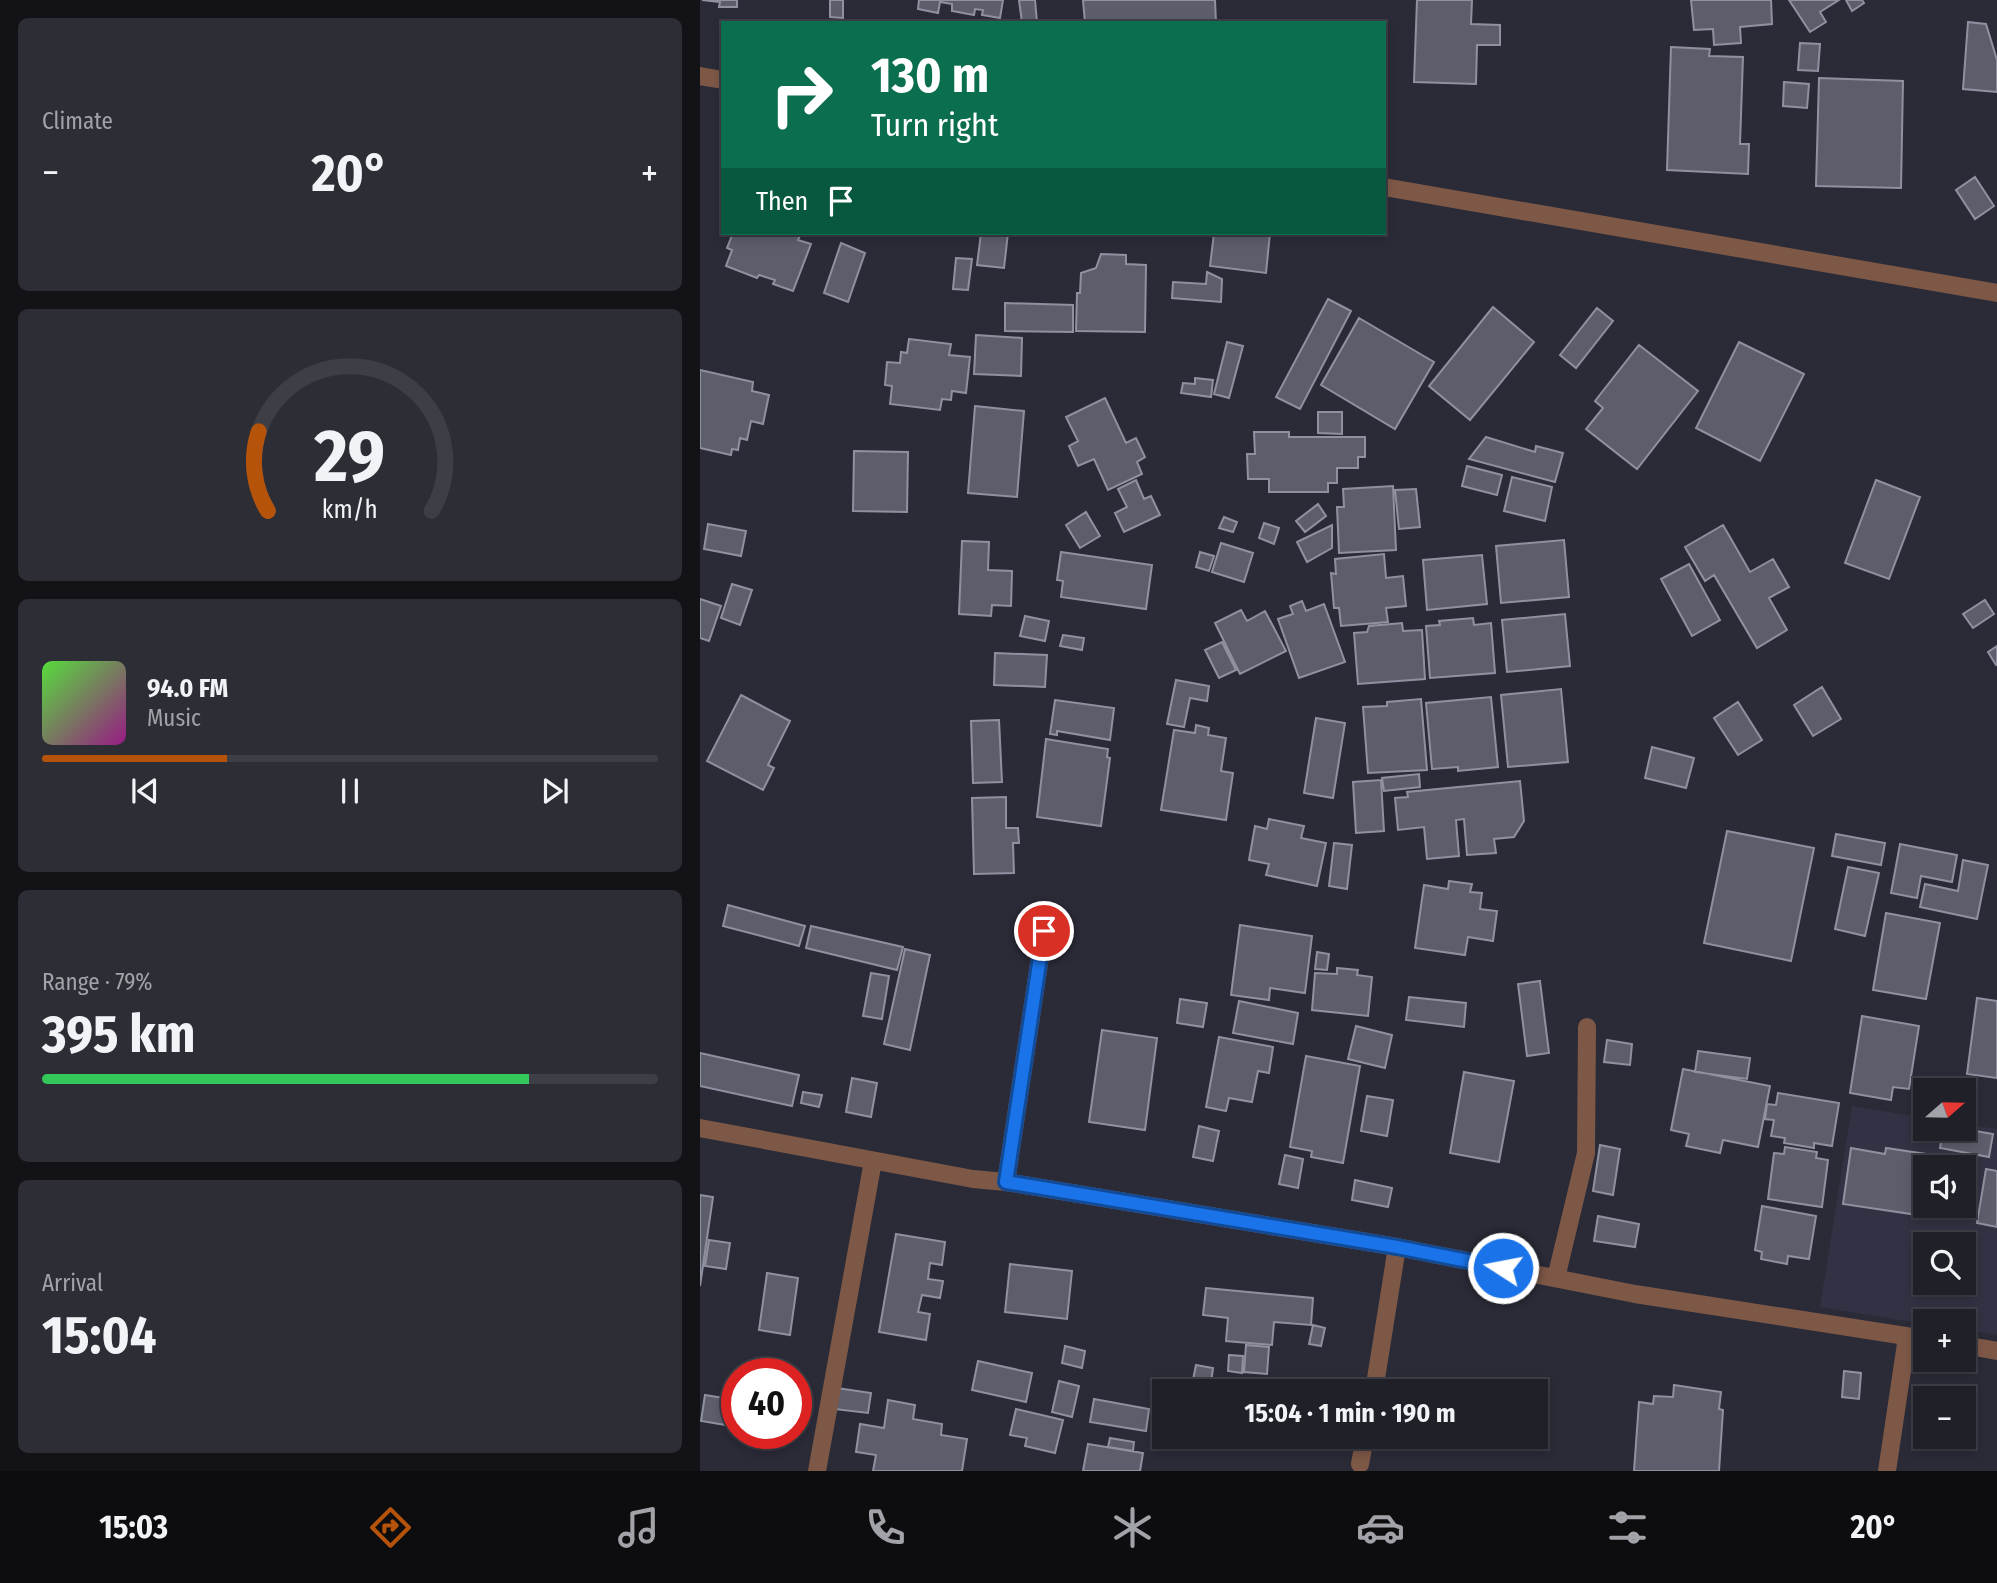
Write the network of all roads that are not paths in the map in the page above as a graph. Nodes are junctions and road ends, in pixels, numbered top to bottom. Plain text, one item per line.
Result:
1 (700, 76) edge
2 (721, 80) edge
3 (1386, 187) edge
4 (1997, 293) edge
5 (1044, 931) dead end
6 (1587, 1027) dead end
7 (700, 1128) edge
8 (873, 1161) junction
9 (1006, 1182) junction
10 (1397, 1247) junction
11 (1556, 1278) junction
12 (1907, 1336) junction
13 (1913, 1337) edge
14 (1976, 1347) edge
15 (1997, 1351) edge
16 (1376, 1379) edge
17 (1363, 1449) edge
18 (1360, 1464) dead end
19 (817, 1471) edge
20 (1887, 1471) edge

1 - 2 street
3 - 4 street
5 - 9 street
6 - 11 street
7 - 8 street
8 - 9 street
8 - 19 street
9 - 10 street
10 - 11 street
10 - 16 street
11 - 12 street
12 - 13 street
12 - 20 street
14 - 15 street
17 - 18 street

